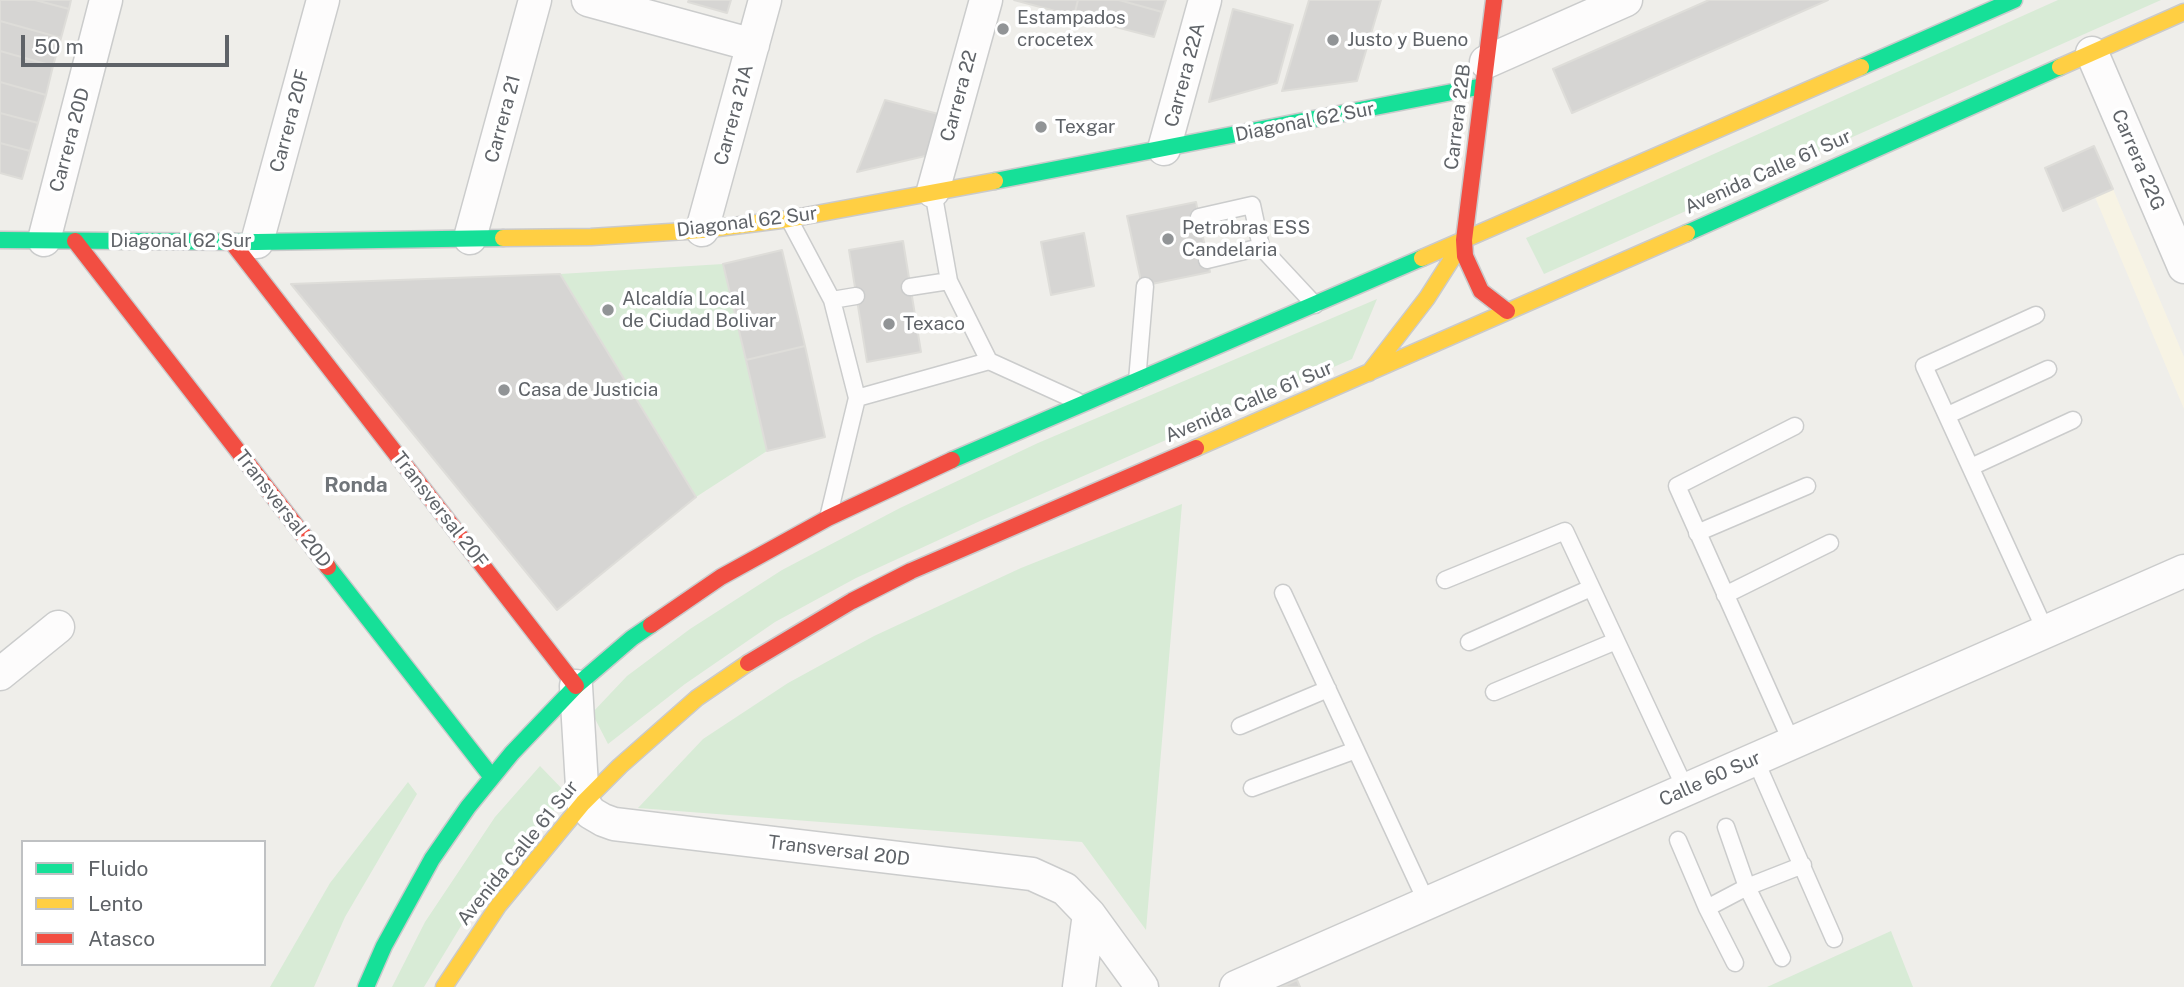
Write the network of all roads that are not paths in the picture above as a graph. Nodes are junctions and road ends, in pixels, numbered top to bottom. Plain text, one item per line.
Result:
1 (107, 0) edge
2 (323, 0) edge
3 (535, 0) edge
4 (588, 0) edge
5 (765, 0) edge
6 (986, 0) edge
7 (1205, 0) edge
8 (1494, 0) edge
9 (1626, 0) edge
10 (2014, 0) edge
11 (2184, 12) edge
12 (753, 45) junction
13 (2092, 53) junction
14 (1485, 74) junction
15 (1164, 149) junction
16 (933, 191) junction
17 (1199, 217) dead end
18 (789, 219) junction
19 (702, 230) junction
20 (470, 238) junction
21 (0, 240) edge
22 (59, 240) junction
23 (1464, 240) junction
24 (244, 241) junction
25 (1261, 247) junction
26 (1207, 260) dead end
27 (2184, 267) edge
28 (949, 281) junction
29 (1145, 286) dead end
30 (911, 287) dead end
31 (856, 296) dead end
32 (832, 300) junction
33 (1315, 305) junction
34 (1507, 311) junction
35 (2036, 315) dead end
36 (989, 361) junction
37 (2048, 369) dead end
38 (1369, 373) junction
39 (1137, 381) junction
40 (857, 398) junction
41 (1083, 403) junction
42 (1948, 415) junction
43 (2073, 420) dead end
44 (1794, 426) dead end
45 (1971, 467) junction
46 (1807, 486) dead end
47 (828, 517) junction
48 (1697, 533) junction
49 (1830, 543) dead end
50 (2184, 571) edge
51 (1445, 579) dead end
52 (1591, 588) junction
53 (1283, 593) dead end
54 (1725, 595) junction
55 (58, 626) dead end
56 (2046, 632) junction
57 (1616, 641) junction
58 (1469, 642) dead end
59 (0, 674) edge
60 (576, 686) junction
61 (1328, 689) junction
62 (1494, 692) dead end
63 (1240, 726) dead end
64 (1792, 743) junction
65 (1356, 750) junction
66 (1755, 759) junction
67 (492, 776) junction
68 (1252, 788) dead end
69 (1686, 790) junction
70 (583, 803) junction
71 (1727, 827) dead end
72 (1678, 840) dead end
73 (1802, 865) junction
74 (1747, 887) junction
75 (1427, 903) junction
76 (1707, 908) junction
77 (1089, 914) junction
78 (1834, 939) dead end
79 (1782, 958) dead end
80 (1735, 963) dead end
81 (366, 987) edge
82 (444, 987) edge
83 (1079, 987) edge
84 (1142, 987) edge
85 (1236, 987) edge

1 - 22 street, Carrera 20D
2 - 24 street, Carrera 20F
3 - 20 street, Carrera 21
4 - 12 street
5 - 12 street, Carrera 21A
6 - 16 street, Carrera 22
7 - 15 street, Carrera 22A
8 - 14 main road, Carrera 22B
9 - 14 street, Diagonal 62 Sur
10 - 23 main road
11 - 13 main road, Avenida Calle 61 Sur
12 - 19 street, Carrera 21A
13 - 27 street, Carrera 22G
13 - 34 main road, Avenida Calle 61 Sur
14 - 15 main road, Diagonal 62 Sur
14 - 23 main road, Carrera 22B
15 - 16 main road, Diagonal 62 Sur
16 - 18 main road, Diagonal 62 Sur
16 - 28 lane
17 - 25 lane
18 - 19 main road, Diagonal 62 Sur
18 - 32 lane
19 - 20 main road, Diagonal 62 Sur
20 - 24 main road, Diagonal 62 Sur
21 - 22 main road, Diagonal 62 Sur
22 - 24 main road, Diagonal 62 Sur
22 - 67 main road, Transversal 20D
23 - 33 main road
23 - 34 main road, Carrera 22B
23 - 38 main road, Carrera 22B
24 - 60 main road, Transversal 20F
25 - 26 lane
25 - 33 lane
28 - 30 lane
28 - 36 lane
29 - 39 lane
31 - 32 lane
32 - 40 lane
33 - 39 main road
34 - 38 main road, Avenida Calle 61 Sur
35 - 42 lane
36 - 40 lane
36 - 41 lane
37 - 42 lane
38 - 70 main road, Avenida Calle 61 Sur
39 - 41 main road
40 - 47 lane
41 - 47 main road
42 - 45 lane
43 - 45 lane
44 - 48 lane
45 - 56 lane
46 - 48 lane
47 - 60 main road
48 - 54 lane
49 - 54 lane
50 - 56 street, Calle 60 Sur
51 - 52 lane
52 - 57 lane
52 - 58 lane
53 - 61 lane
54 - 64 lane
55 - 59 street
56 - 64 street, Calle 60 Sur
57 - 62 lane
57 - 69 lane
60 - 67 main road
60 - 70 street
61 - 63 lane
61 - 65 lane
64 - 66 street, Calle 60 Sur
65 - 68 lane
65 - 75 lane
66 - 69 street, Calle 60 Sur
66 - 73 lane
67 - 81 main road
69 - 75 street, Calle 60 Sur
70 - 77 street, Transversal 20D
70 - 82 main road, Avenida Calle 61 Sur
71 - 74 lane
72 - 76 lane
73 - 74 lane
73 - 78 lane
74 - 76 lane
74 - 79 lane
75 - 85 street, Calle 60 Sur
76 - 80 lane
77 - 83 street
77 - 84 street

